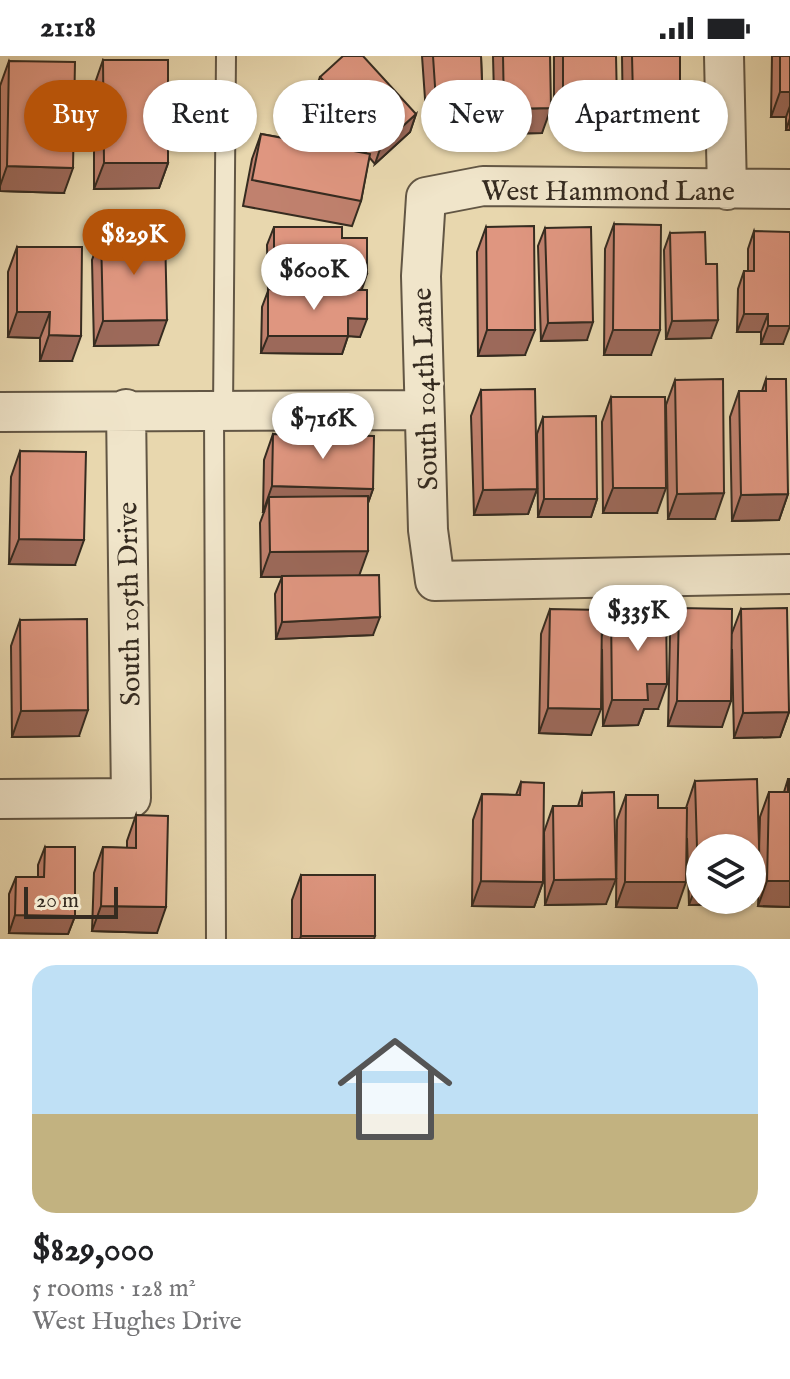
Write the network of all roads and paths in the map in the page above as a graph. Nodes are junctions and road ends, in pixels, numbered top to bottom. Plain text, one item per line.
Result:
1 (226, 56) edge
2 (724, 56) edge
3 (790, 189) edge
4 (727, 190) junction
5 (426, 197) joint
6 (126, 409) junction
7 (219, 410) junction
8 (424, 410) junction
9 (0, 412) edge
10 (790, 574) edge
11 (0, 799) edge
12 (216, 939) edge

1 - 7 lane
2 - 4 street
3 - 4 street, West Hammond Lane
4 - 5 street, West Hammond Lane
5 - 8 street, South 104th Lane
6 - 7 street
6 - 9 street
6 - 11 street, South 105th Drive
7 - 8 street
7 - 12 lane
8 - 10 street, South 104th Lane

